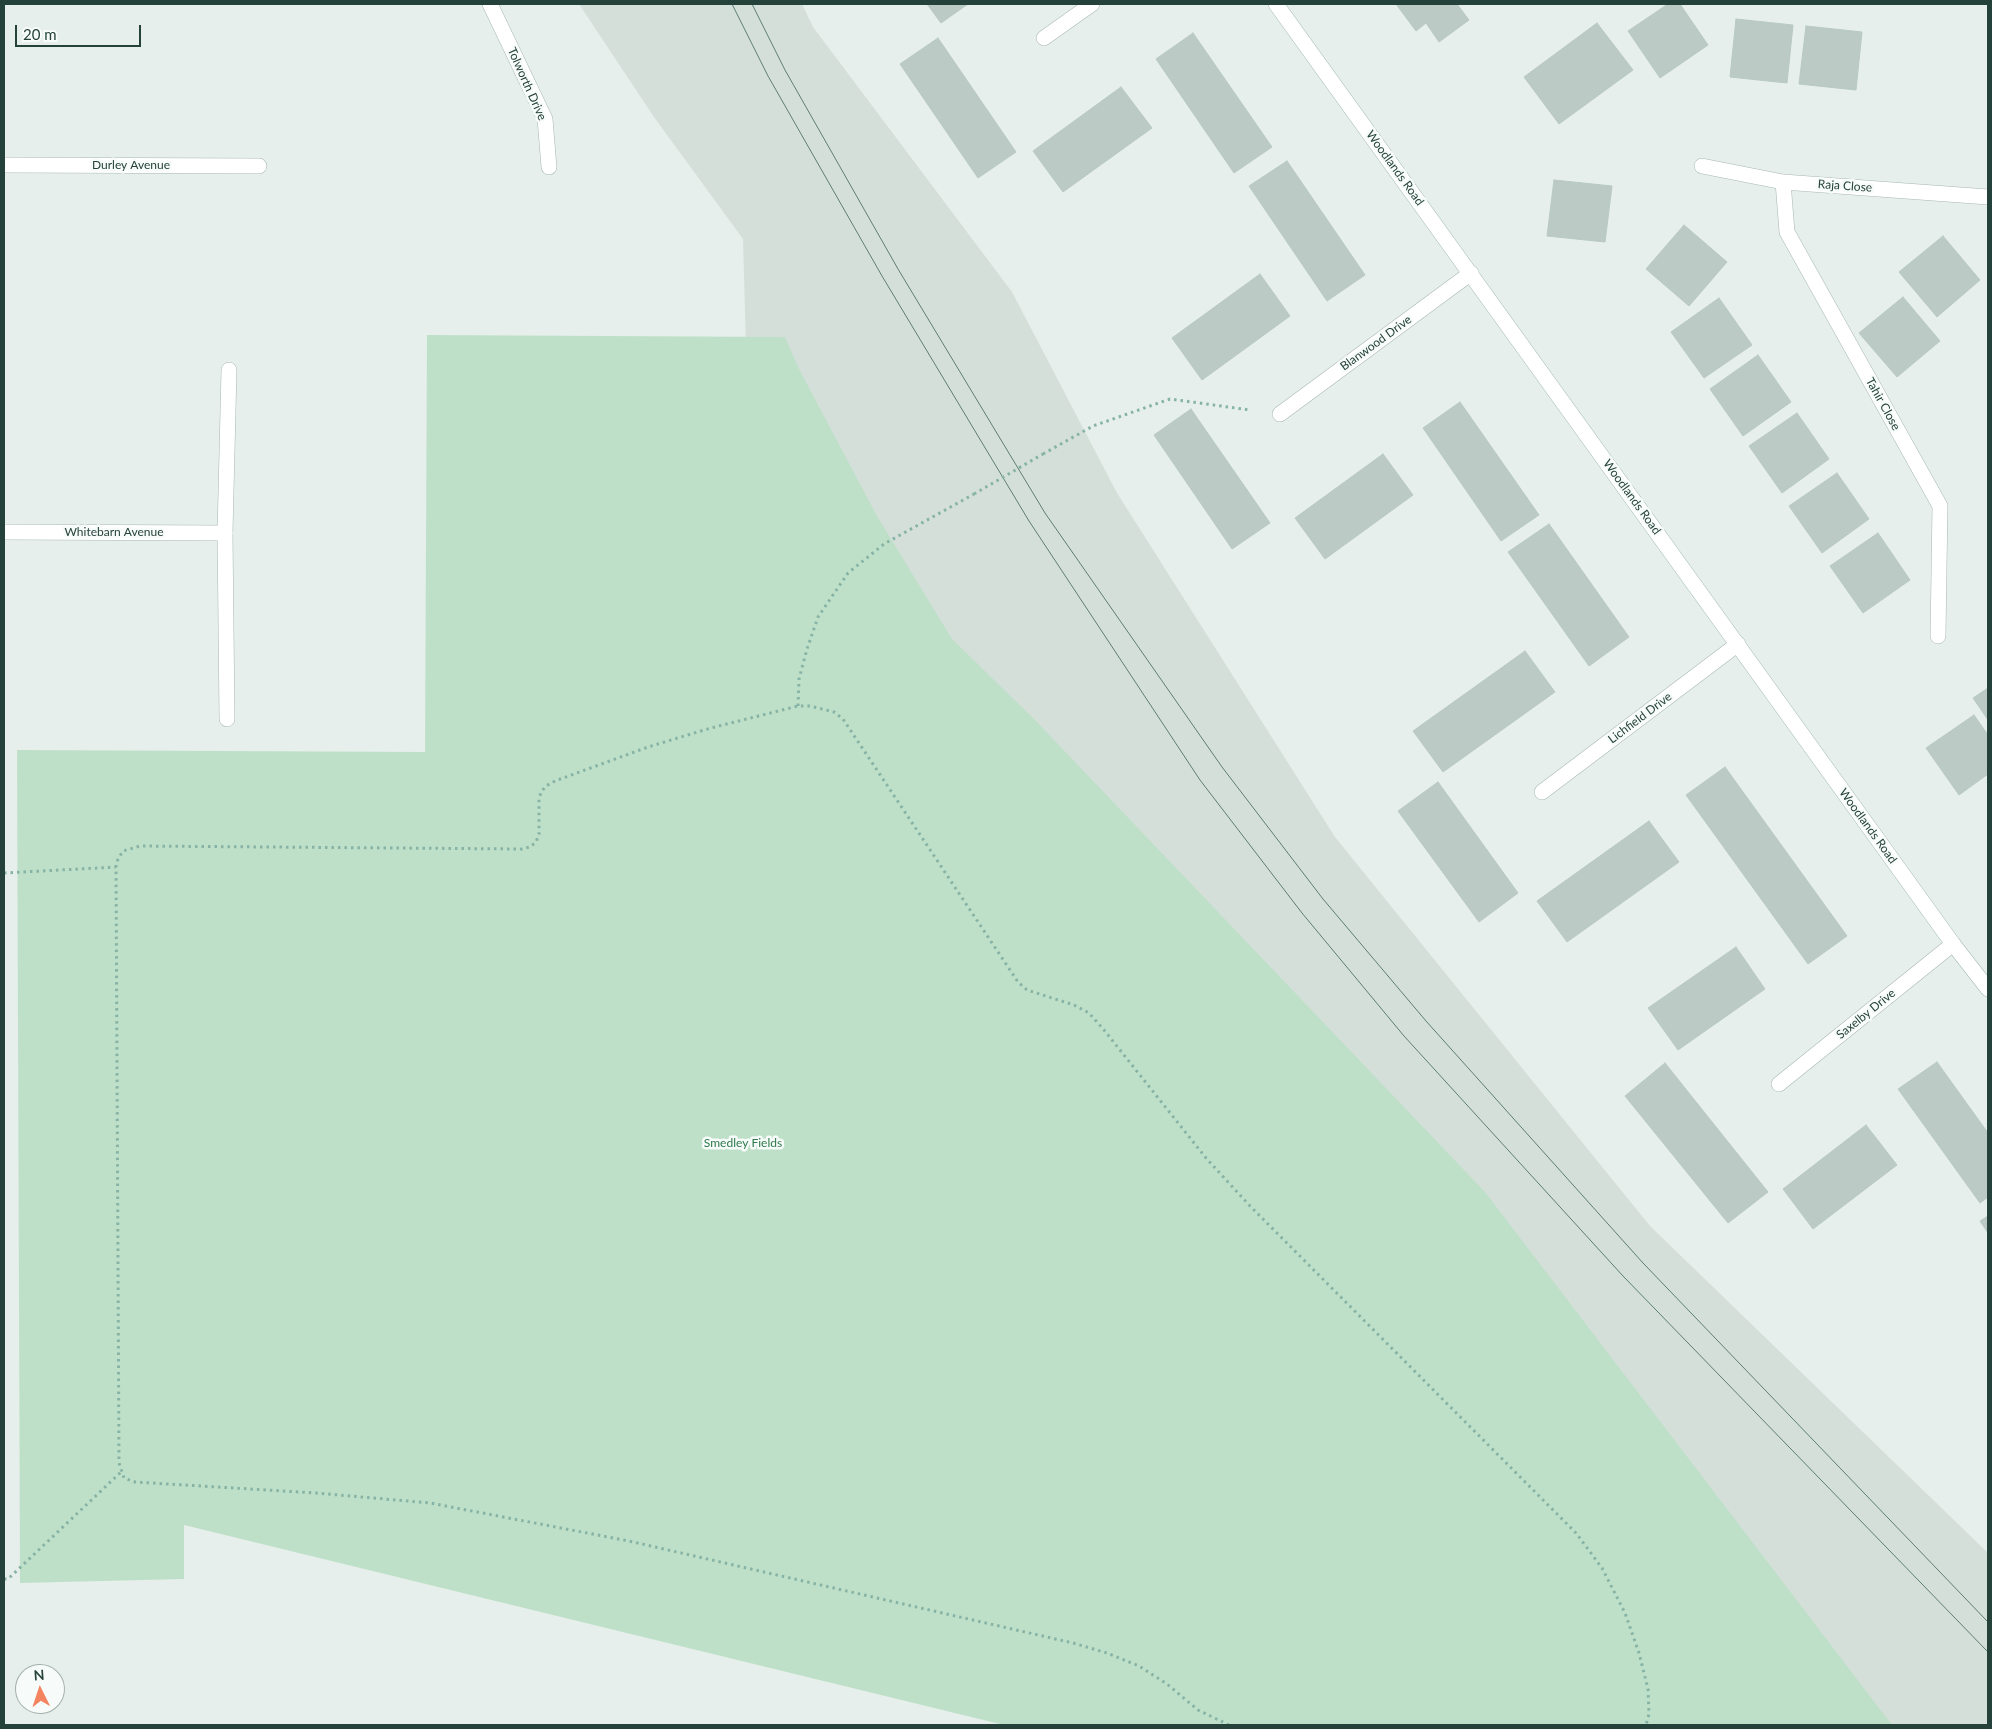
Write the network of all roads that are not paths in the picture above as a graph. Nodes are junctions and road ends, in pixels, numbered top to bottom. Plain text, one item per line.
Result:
1 (490, 4) edge
2 (1092, 4) edge
3 (1276, 4) edge
4 (1044, 38) dead end
5 (4, 165) edge
6 (259, 166) dead end
7 (1702, 166) dead end
8 (549, 167) dead end
9 (1783, 182) junction
10 (1988, 197) edge
11 (1471, 273) junction
12 (229, 370) dead end
13 (1280, 414) road end
14 (4, 532) edge
15 (225, 533) junction
16 (1938, 636) dead end
17 (1738, 644) junction
18 (227, 719) dead end
19 (1542, 792) dead end
20 (1953, 944) junction
21 (1988, 989) edge
22 (1779, 1084) dead end

1 - 8 street, Tolworth Drive
2 - 4 street
3 - 11 street, Woodlands Road
5 - 6 street, Durley Avenue
7 - 9 street, Raja Close
9 - 10 street, Raja Close
9 - 16 street, Tahir Close
11 - 13 street, Blanwood Drive
11 - 17 street, Woodlands Road
12 - 15 street
14 - 15 street, Whitebarn Avenue
15 - 18 street
17 - 19 street, Lichfield Drive
17 - 20 street, Woodlands Road
20 - 21 street, Woodlands Road
20 - 22 street, Saxelby Drive

